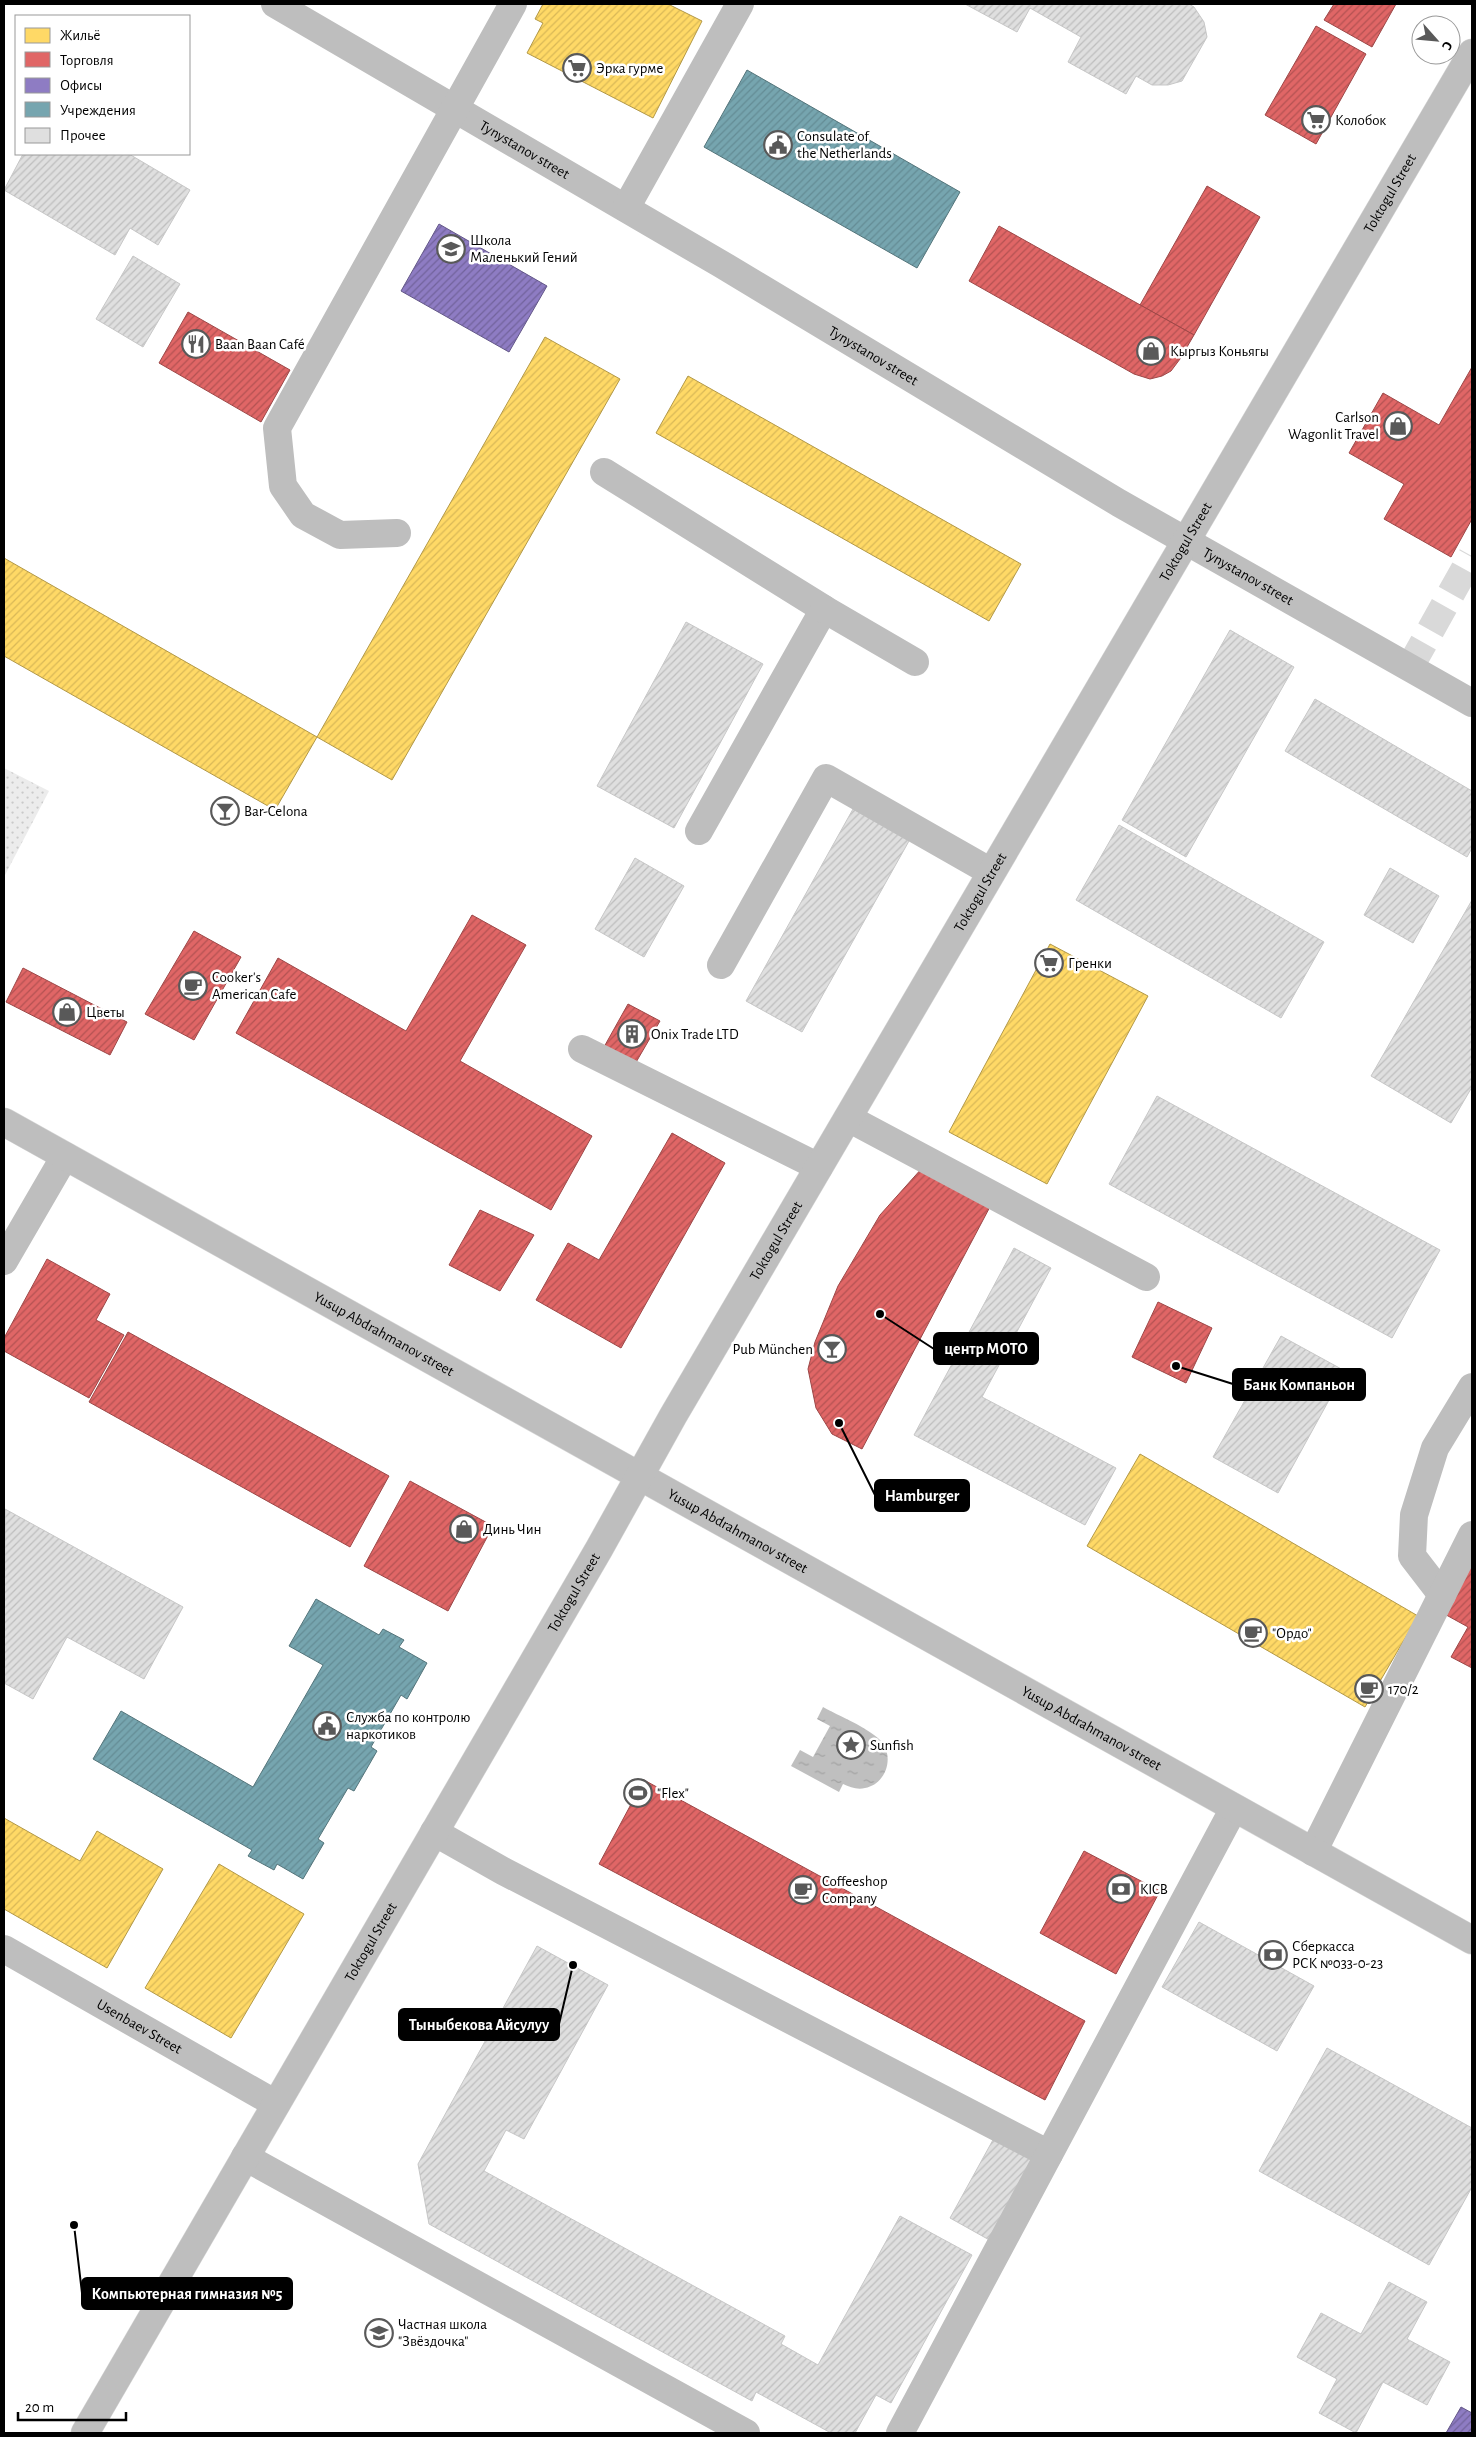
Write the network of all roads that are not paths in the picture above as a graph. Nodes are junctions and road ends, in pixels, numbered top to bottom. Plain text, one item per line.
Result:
1 (275, 4) edge
2 (513, 4) edge
3 (740, 4) edge
4 (1472, 53) edge
5 (454, 108) junction
6 (626, 208) junction
7 (604, 472) dead end
8 (396, 533) dead end
9 (1185, 541) junction
10 (824, 609) junction
11 (915, 662) dead end
12 (1472, 703) edge
13 (699, 831) dead end
14 (991, 872) junction
15 (721, 965) dead end
16 (582, 1050) dead end
17 (848, 1118) junction
18 (4, 1122) edge
19 (65, 1156) junction
20 (819, 1167) junction
21 (4, 1261) edge
22 (1146, 1278) dead end
23 (1472, 1387) edge
24 (639, 1476) junction
25 (1472, 1535) edge
26 (1442, 1595) junction
27 (1234, 1808) junction
28 (434, 1832) junction
29 (1313, 1852) junction
30 (1472, 1940) edge
31 (4, 1949) edge
32 (276, 2104) junction
33 (1049, 2154) junction
34 (245, 2157) junction
35 (85, 2433) edge
36 (746, 2433) edge
37 (900, 2433) edge

1 - 5 main road, Tynystanov street
2 - 5 main road
3 - 6 main road
4 - 9 main road, Toktogul Street
5 - 6 main road, Tynystanov street
5 - 8 main road
6 - 9 main road, Tynystanov street
7 - 10 main road
9 - 12 main road, Tynystanov street
9 - 14 main road, Toktogul Street
10 - 11 main road
10 - 13 main road
14 - 15 main road
14 - 17 main road, Toktogul Street
16 - 20 main road
17 - 20 main road, Toktogul Street
17 - 22 main road
18 - 19 main road, Yusup Abdrahmanov street
19 - 21 main road
19 - 24 main road, Yusup Abdrahmanov street
20 - 24 main road, Toktogul Street
23 - 26 main road
24 - 27 main road, Yusup Abdrahmanov street
24 - 28 main road, Toktogul Street
25 - 26 main road
26 - 29 main road
27 - 29 main road, Yusup Abdrahmanov street
27 - 33 main road
28 - 32 main road, Toktogul Street
28 - 33 main road
29 - 30 main road, Yusup Abdrahmanov street
31 - 32 main road, Usenbaev Street
32 - 34 main road, Toktogul Street
33 - 37 main road
34 - 35 main road, Toktogul Street
34 - 36 main road

